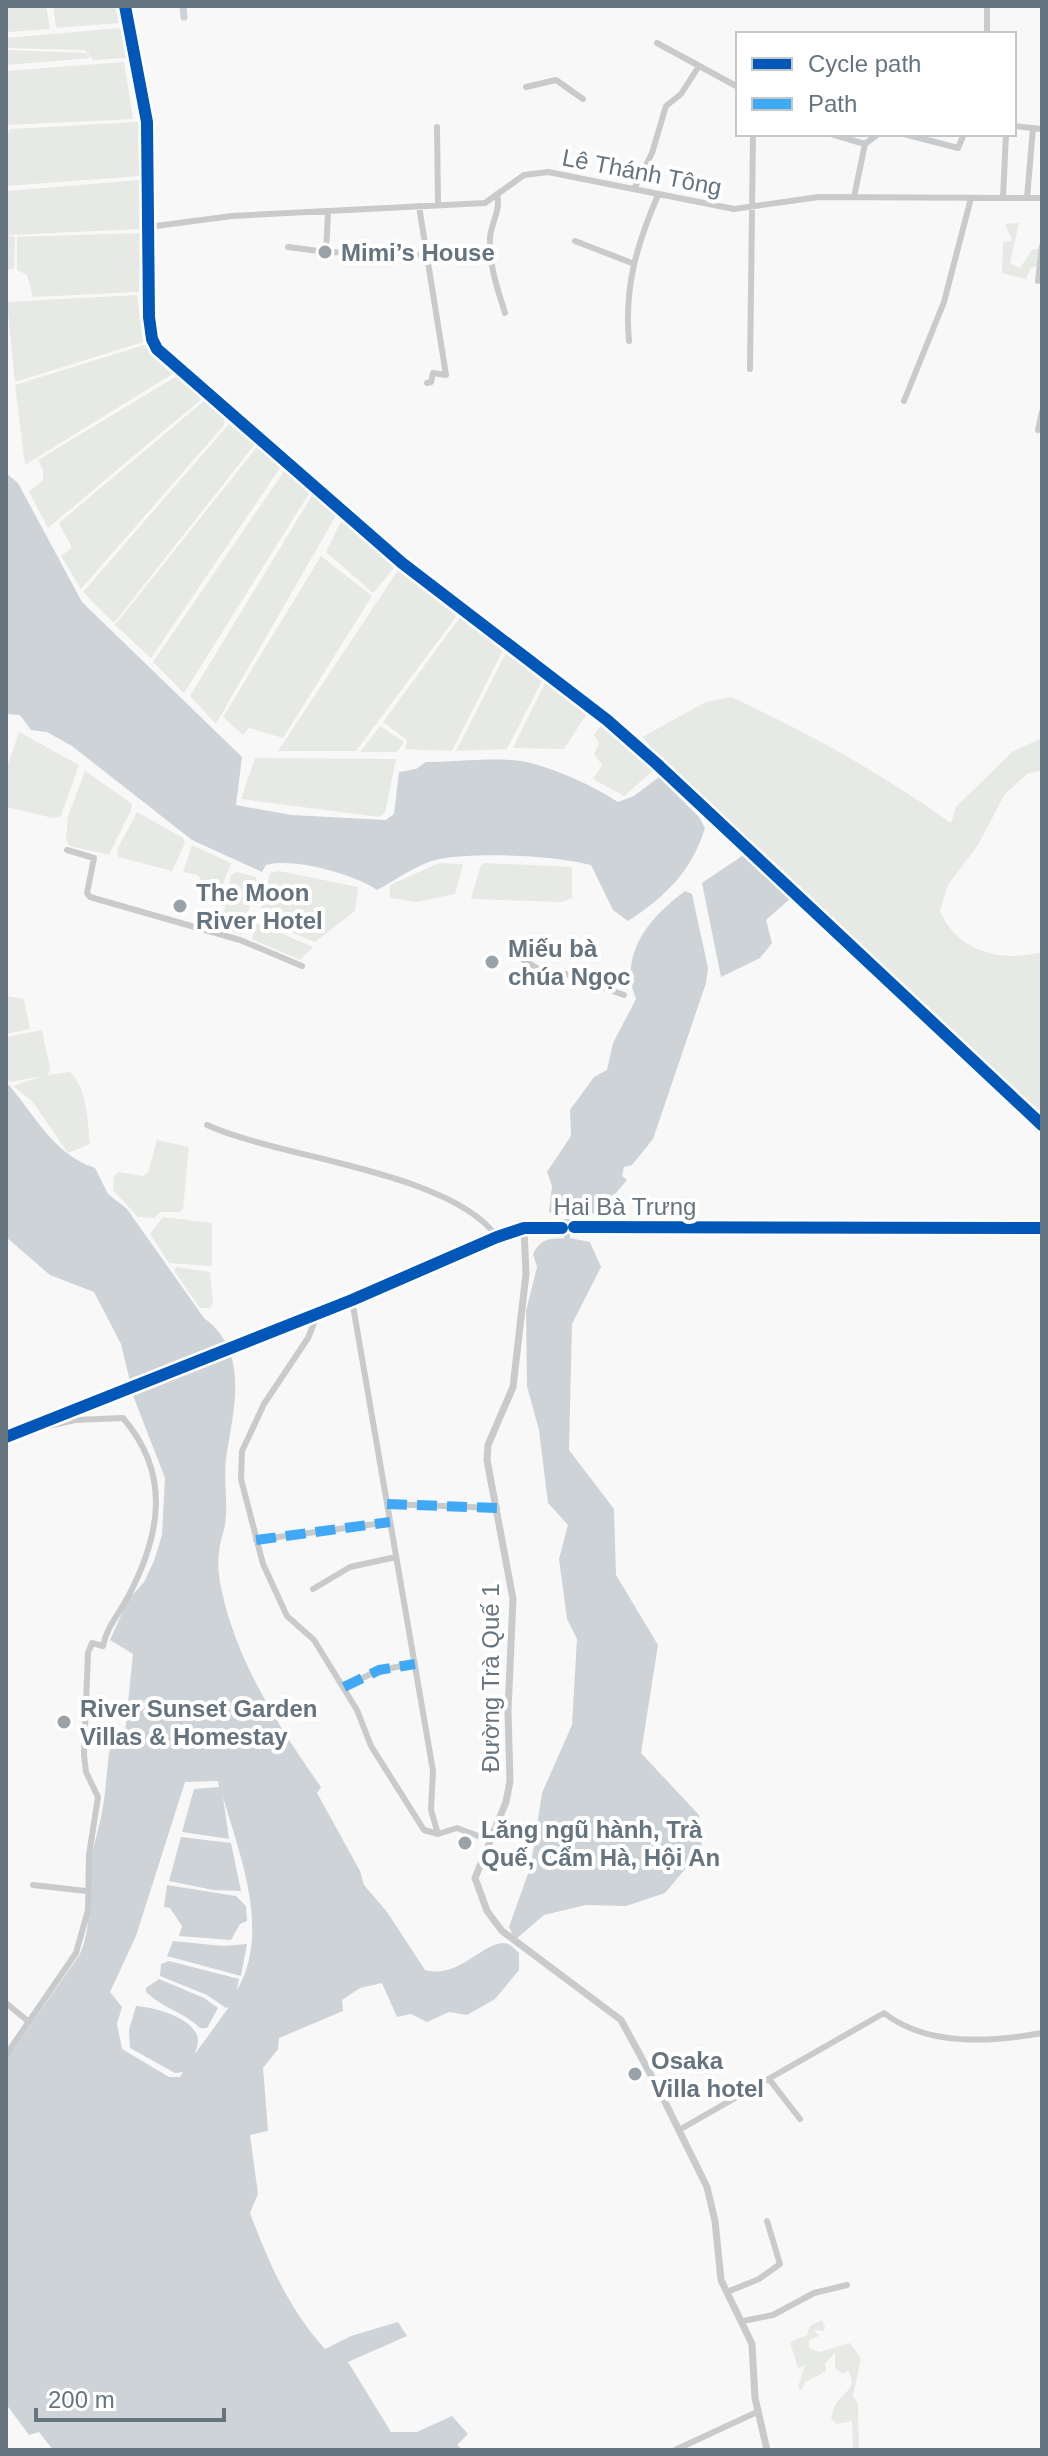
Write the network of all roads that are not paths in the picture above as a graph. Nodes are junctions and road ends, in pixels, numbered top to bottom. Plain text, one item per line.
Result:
1 (125, 6) edge
2 (987, 6) edge
3 (987, 32) edge
4 (657, 43) dead end
5 (699, 66) junction
6 (736, 86) edge
7 (526, 87) dead end
8 (583, 99) dead end
9 (1016, 126) edge
10 (437, 127) dead end
11 (1033, 128) junction
12 (1042, 129) edge
13 (753, 136) edge
14 (838, 136) edge
15 (875, 136) edge
16 (912, 136) edge
17 (964, 136) edge
18 (1006, 136) edge
19 (865, 144) junction
20 (634, 189) junction
21 (497, 194) junction
22 (658, 195) junction
23 (854, 197) junction
24 (971, 198) junction
25 (1003, 198) junction
26 (1027, 198) junction
27 (1042, 198) edge
28 (438, 205) junction
29 (419, 206) junction
30 (749, 207) junction
31 (328, 213) junction
32 (148, 227) junction
33 (575, 241) dead end
34 (1042, 246) edge
35 (288, 247) dead end
36 (326, 252) junction
37 (427, 255) junction
38 (632, 263) junction
39 (1038, 281) dead end
40 (505, 313) dead end
41 (629, 341) dead end
42 (750, 369) dead end
43 (427, 383) dead end
44 (904, 401) dead end
45 (1042, 412) edge
46 (1038, 430) dead end
47 (67, 850) dead end
48 (513, 953) dead end
49 (302, 966) dead end
50 (624, 995) dead end
51 (207, 1125) dead end
52 (1042, 1125) edge
53 (524, 1228) junction
54 (1042, 1228) edge
55 (497, 1237) junction
56 (352, 1300) junction
57 (319, 1311) junction
58 (19, 1432) junction
59 (6, 1437) edge
60 (387, 1504) junction
61 (497, 1508) junction
62 (390, 1522) junction
63 (256, 1540) junction
64 (396, 1557) junction
65 (313, 1589) dead end
66 (415, 1664) junction
67 (344, 1687) junction
68 (438, 1834) junction
69 (489, 1840) junction
70 (33, 1885) dead end
71 (86, 1891) junction
72 (6, 2003) edge
73 (29, 2022) junction
74 (1042, 2033) edge
75 (6, 2055) edge
76 (769, 2079) junction
77 (800, 2119) dead end
78 (679, 2130) junction
79 (767, 2221) dead end
80 (847, 2285) dead end
81 (727, 2292) junction
82 (743, 2321) junction
83 (757, 2412) junction
84 (675, 2450) edge
85 (767, 2450) edge

1 - 32 street
2 - 3 street
4 - 5 street
5 - 6 street
5 - 20 street
7 - 8 street
9 - 11 street
10 - 28 street
11 - 12 street
11 - 26 street
13 - 30 street
14 - 19 street
15 - 19 street
16 - 17 street
18 - 25 street
19 - 23 street
20 - 21 street, Lê Thánh Tông
20 - 22 street, Lê Thánh Tông
21 - 28 street, Lê Thánh Tông
21 - 40 street
22 - 30 street, Lê Thánh Tông
22 - 38 street
23 - 24 street, Lê Thánh Tông
23 - 30 street, Lê Thánh Tông
24 - 25 street, Lê Thánh Tông
24 - 44 street
25 - 26 street, Lê Thánh Tông
26 - 27 street, Lê Thánh Tông
28 - 29 street, Lê Thánh Tông
29 - 31 street, Lê Thánh Tông
29 - 37 street
30 - 42 street
31 - 32 street, Lê Thánh Tông
31 - 36 street
32 - 52 street
33 - 38 street
34 - 39 street
35 - 36 street
36 - 37 street
37 - 43 street
38 - 41 street
45 - 46 street
47 - 49 street
48 - 50 street
51 - 55 street
53 - 54 street, Hai Bà Trưng
53 - 55 street, Hai Bà Trưng
53 - 61 street, Đường Trà Quế 1
55 - 56 street, Hai Bà Trưng
56 - 57 street, Hai Bà Trưng
56 - 60 street
57 - 58 street, Hai Bà Trưng
57 - 63 street
58 - 59 street
58 - 71 street
60 - 61 street
60 - 62 street
61 - 69 street, Đường Trà Quế 1
62 - 63 street
62 - 64 street
63 - 67 street
64 - 65 street
64 - 66 street
66 - 67 street
66 - 68 street
67 - 68 street
68 - 69 street
69 - 78 street, Đường Trà Quế 1
70 - 71 street
71 - 73 street
72 - 73 street
73 - 75 street
74 - 76 street
76 - 77 street
76 - 78 street
78 - 81 street
79 - 81 street
80 - 82 street
81 - 82 street
82 - 83 street
83 - 84 street
83 - 85 street

